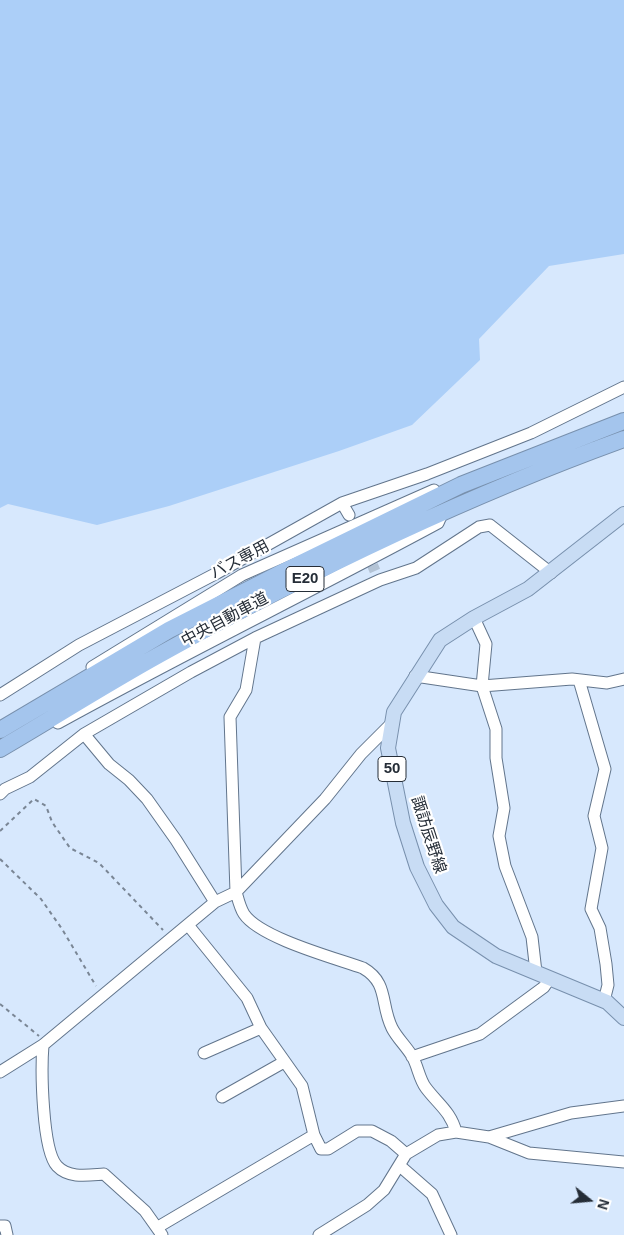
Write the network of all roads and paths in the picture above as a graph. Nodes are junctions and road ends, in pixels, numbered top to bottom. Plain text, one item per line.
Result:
1 (624, 387) edge
2 (624, 421) edge
3 (624, 439) edge
4 (342, 503) junction
5 (624, 514) edge
6 (348, 515) dead end
7 (550, 573) junction
8 (474, 618) junction
9 (255, 638) junction
10 (415, 676) junction
11 (579, 680) junction
12 (624, 680) edge
13 (482, 686) junction
14 (0, 695) edge
15 (392, 724) junction
16 (0, 730) edge
17 (84, 734) junction
18 (0, 749) edge
19 (2, 786) edge
20 (0, 831) edge
21 (0, 859) edge
22 (236, 892) junction
23 (214, 902) junction
24 (188, 925) junction
25 (171, 939) junction
26 (536, 972) junction
27 (550, 978) junction
28 (102, 996) junction
29 (604, 1001) junction
30 (0, 1004) edge
31 (624, 1018) edge
32 (261, 1028) junction
33 (44, 1044) junction
34 (204, 1054) dead end
35 (412, 1057) junction
36 (284, 1062) junction
37 (0, 1072) edge
38 (222, 1097) dead end
39 (624, 1106) edge
40 (456, 1132) junction
41 (314, 1135) junction
42 (489, 1137) junction
43 (406, 1154) junction
44 (624, 1162) edge
45 (400, 1166) junction
46 (0, 1226) edge
47 (160, 1231) edge
48 (7, 1235) edge
49 (319, 1235) edge
50 (451, 1235) edge

1 - 4 street
2 - 16 highway, 中央自動車道 / E20
3 - 18 highway, 中央自動車道 / E20
4 - 6 street
4 - 14 street
5 - 7 main road, 諏訪辰野線 / 50
7 - 8 main road, 諏訪辰野線 / 50
7 - 9 street
8 - 10 main road, 諏訪辰野線 / 50
8 - 13 street
9 - 17 street
9 - 22 street
10 - 13 street
10 - 15 main road, 諏訪辰野線 / 50
11 - 12 street
11 - 13 street
11 - 29 street
13 - 26 street
15 - 22 street
15 - 26 main road, 諏訪辰野線 / 50
17 - 19 street
17 - 23 street
20 - 25 path
21 - 28 path
22 - 23 street
22 - 35 street
23 - 24 street
24 - 25 street
24 - 32 street
25 - 28 street
26 - 27 main road, 諏訪辰野線 / 50
27 - 29 main road, 諏訪辰野線 / 50
27 - 35 street
28 - 33 street
29 - 31 main road, 諏訪辰野線 / 50
30 - 33 path
32 - 34 street
32 - 36 street
33 - 37 street
33 - 47 street
35 - 40 street
36 - 38 street
36 - 41 street
39 - 42 street
40 - 42 street
40 - 43 street
41 - 43 street
41 - 47 street
42 - 44 street
43 - 45 street
45 - 49 street
45 - 50 street
46 - 48 street

